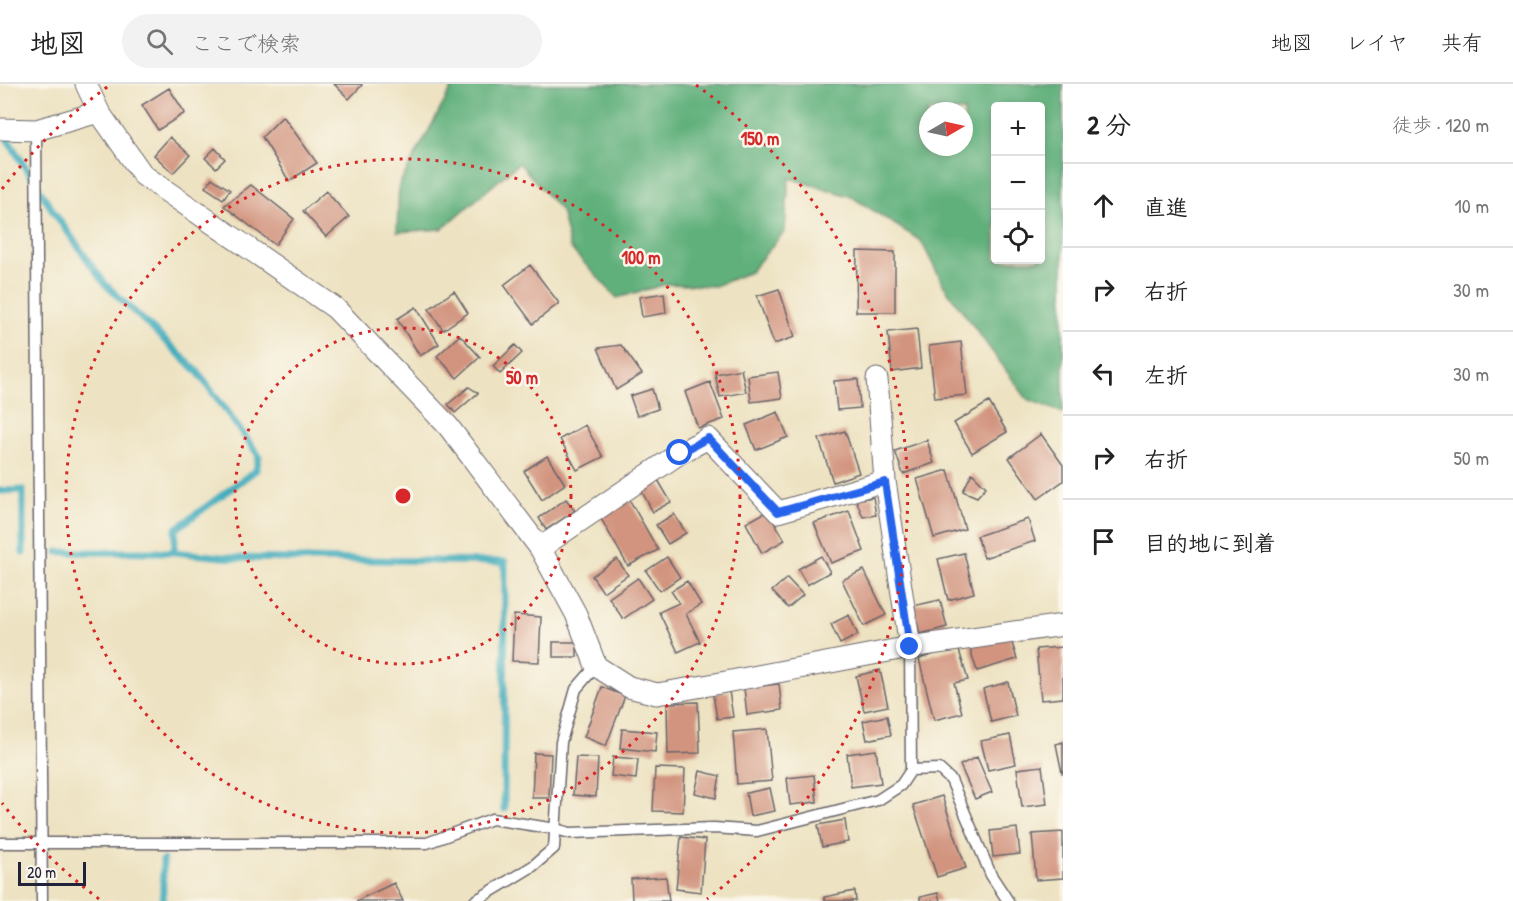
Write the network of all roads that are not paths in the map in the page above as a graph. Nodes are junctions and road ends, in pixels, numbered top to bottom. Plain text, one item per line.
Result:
1 (86, 84) edge
2 (99, 112) junction
3 (0, 129) edge
4 (36, 130) junction
5 (877, 379) dead end
6 (885, 482) junction
7 (540, 548) junction
8 (1063, 625) edge
9 (910, 647) junction
10 (596, 666) junction
11 (911, 770) junction
12 (556, 829) junction
13 (0, 843) edge
14 (42, 843) junction
15 (42, 901) edge
16 (475, 901) edge
17 (1008, 901) edge

1 - 2 street
2 - 4 street
2 - 7 street
3 - 4 street
4 - 14 lane
5 - 6 street
6 - 7 street
6 - 9 street
7 - 10 street
8 - 9 street
9 - 10 street
9 - 11 lane
10 - 12 lane
11 - 12 lane
11 - 17 lane
12 - 14 lane
12 - 16 lane
13 - 14 lane
14 - 15 lane

